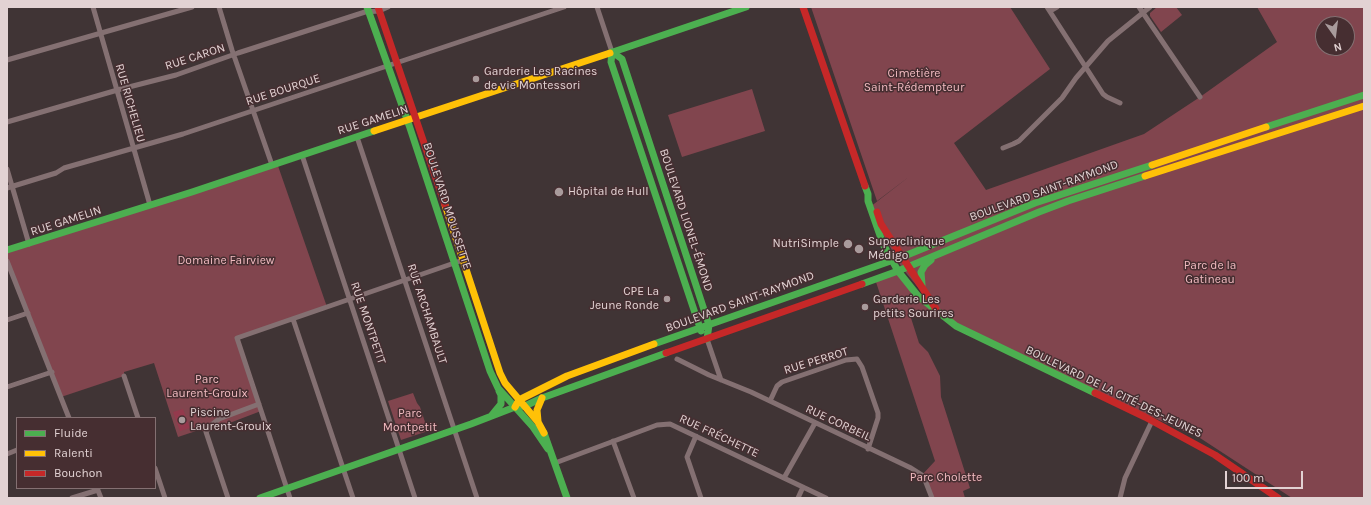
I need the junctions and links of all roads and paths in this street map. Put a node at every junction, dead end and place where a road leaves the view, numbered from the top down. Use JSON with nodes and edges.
{"nodes":[{"id":1,"x":92,"y":7,"type":"edge"},
{"id":2,"x":192,"y":7,"type":"edge"},
{"id":3,"x":219,"y":7,"type":"edge"},
{"id":4,"x":388,"y":7,"type":"edge"},
{"id":5,"x":564,"y":7,"type":"edge"},
{"id":6,"x":597,"y":7,"type":"edge"},
{"id":7,"x":746,"y":7,"type":"edge"},
{"id":8,"x":803,"y":7,"type":"edge"},
{"id":9,"x":1057,"y":7,"type":"edge"},
{"id":10,"x":1139,"y":7,"type":"edge"},
{"id":11,"x":1150,"y":7,"type":"edge"},
{"id":12,"x":368,"y":9,"type":"edge"},
{"id":13,"x":378,"y":9,"type":"edge"},
{"id":14,"x":1049,"y":9,"type":"edge"},
{"id":15,"x":1143,"y":13,"type":"junction"},
{"id":16,"x":100,"y":34,"type":"junction"},
{"id":17,"x":612,"y":52,"type":"junction"},
{"id":18,"x":234,"y":54,"type":"junction"},
{"id":19,"x":7,"y":60,"type":"edge"},
{"id":20,"x":397,"y":62,"type":"junction"},
{"id":21,"x":388,"y":65,"type":"junction"},
{"id":22,"x":1086,"y":67,"type":"junction"},
{"id":23,"x":117,"y":91,"type":"junction"},
{"id":24,"x":1364,"y":95,"type":"edge"},
{"id":25,"x":1200,"y":97,"type":"dead end"},
{"id":26,"x":1120,"y":103,"type":"dead end"},
{"id":27,"x":1364,"y":106,"type":"edge"},
{"id":28,"x":253,"y":110,"type":"junction"},
{"id":29,"x":416,"y":117,"type":"junction"},
{"id":30,"x":407,"y":120,"type":"junction"},
{"id":31,"x":7,"y":122,"type":"edge"},
{"id":32,"x":357,"y":137,"type":"junction"},
{"id":33,"x":133,"y":148,"type":"junction"},
{"id":34,"x":1003,"y":148,"type":"dead end"},
{"id":35,"x":302,"y":155,"type":"junction"},
{"id":36,"x":272,"y":165,"type":"junction"},
{"id":37,"x":7,"y":169,"type":"edge"},
{"id":38,"x":9,"y":187,"type":"edge"},
{"id":39,"x":868,"y":194,"type":"junction"},
{"id":40,"x":150,"y":205,"type":"junction"},
{"id":41,"x":29,"y":244,"type":"junction"},
{"id":42,"x":7,"y":250,"type":"edge"},
{"id":43,"x":940,"y":254,"type":"junction"},
{"id":44,"x":902,"y":257,"type":"junction"},
{"id":45,"x":463,"y":260,"type":"junction"},
{"id":46,"x":891,"y":260,"type":"junction"},
{"id":47,"x":7,"y":261,"type":"edge"},
{"id":48,"x":455,"y":263,"type":"junction"},
{"id":49,"x":908,"y":267,"type":"junction"},
{"id":50,"x":898,"y":271,"type":"junction"},
{"id":51,"x":405,"y":280,"type":"junction"},
{"id":52,"x":922,"y":287,"type":"junction"},
{"id":53,"x":349,"y":300,"type":"junction"},
{"id":54,"x":937,"y":311,"type":"junction"},
{"id":55,"x":28,"y":313,"type":"junction"},
{"id":56,"x":293,"y":319,"type":"junction"},
{"id":57,"x":7,"y":320,"type":"edge"},
{"id":58,"x":709,"y":325,"type":"junction"},
{"id":59,"x":699,"y":328,"type":"junction"},
{"id":60,"x":707,"y":339,"type":"junction"},
{"id":61,"x":677,"y":359,"type":"dead end"},
{"id":62,"x":52,"y":372,"type":"junction"},
{"id":63,"x":124,"y":376,"type":"dead end"},
{"id":64,"x":721,"y":380,"type":"junction"},
{"id":65,"x":7,"y":387,"type":"edge"},
{"id":66,"x":498,"y":388,"type":"junction"},
{"id":67,"x":542,"y":398,"type":"junction"},
{"id":68,"x":519,"y":400,"type":"junction"},
{"id":69,"x":770,"y":401,"type":"junction"},
{"id":70,"x":259,"y":404,"type":"junction"},
{"id":71,"x":515,"y":406,"type":"junction"},
{"id":72,"x":525,"y":406,"type":"junction"},
{"id":73,"x":490,"y":416,"type":"junction"},
{"id":74,"x":69,"y":417,"type":"edge"},
{"id":75,"x":138,"y":417,"type":"edge"},
{"id":76,"x":1152,"y":421,"type":"junction"},
{"id":77,"x":538,"y":422,"type":"junction"},
{"id":78,"x":815,"y":423,"type":"junction"},
{"id":79,"x":455,"y":430,"type":"junction"},
{"id":80,"x":696,"y":436,"type":"junction"},
{"id":81,"x":613,"y":441,"type":"junction"},
{"id":82,"x":868,"y":448,"type":"junction"},
{"id":83,"x":400,"y":450,"type":"junction"},
{"id":84,"x":552,"y":455,"type":"junction"},
{"id":85,"x":555,"y":463,"type":"junction"},
{"id":86,"x":343,"y":469,"type":"junction"},
{"id":87,"x":156,"y":471,"type":"edge"},
{"id":88,"x":784,"y":478,"type":"junction"},
{"id":89,"x":803,"y":487,"type":"junction"},
{"id":90,"x":287,"y":488,"type":"junction"},
{"id":91,"x":97,"y":489,"type":"edge"},
{"id":92,"x":72,"y":498,"type":"edge"},
{"id":93,"x":101,"y":498,"type":"edge"},
{"id":94,"x":165,"y":498,"type":"edge"},
{"id":95,"x":228,"y":498,"type":"edge"},
{"id":96,"x":260,"y":498,"type":"edge"},
{"id":97,"x":290,"y":498,"type":"edge"},
{"id":98,"x":353,"y":498,"type":"edge"},
{"id":99,"x":415,"y":498,"type":"edge"},
{"id":100,"x":477,"y":498,"type":"edge"},
{"id":101,"x":567,"y":498,"type":"edge"},
{"id":102,"x":634,"y":498,"type":"edge"},
{"id":103,"x":701,"y":498,"type":"edge"},
{"id":104,"x":798,"y":498,"type":"edge"},
{"id":105,"x":826,"y":498,"type":"edge"},
{"id":106,"x":932,"y":498,"type":"edge"},
{"id":107,"x":1120,"y":498,"type":"edge"},
{"id":108,"x":1278,"y":498,"type":"edge"}],
"edges":[{"from":1,"to":16,"type":"street","name":"RUE RICHELIEU"},
{"from":2,"to":16,"type":"street"},
{"from":3,"to":18,"type":"street"},
{"from":4,"to":13,"type":"street","name":"RUE CARON"},
{"from":5,"to":20,"type":"street","name":"RUE BOURQUE"},
{"from":6,"to":17,"type":"street","name":"BOULEVARD LIONEL-ÉMOND"},
{"from":7,"to":17,"type":"street","name":"RUE GAMELIN"},
{"from":8,"to":39,"type":"street","name":"BOULEVARD DE LA CITÉ-DES-JEUNES"},
{"from":9,"to":14,"type":"street"},
{"from":10,"to":15,"type":"street"},
{"from":11,"to":15,"type":"street"},
{"from":12,"to":13,"type":"street","name":"RUE CARON"},
{"from":12,"to":18,"type":"street","name":"RUE CARON"},
{"from":12,"to":21,"type":"street","name":"BOULEVARD MOUSSETTE"},
{"from":13,"to":20,"type":"street","name":"BOULEVARD MOUSSETTE"},
{"from":14,"to":22,"type":"street"},
{"from":15,"to":22,"type":"street"},
{"from":15,"to":25,"type":"street"},
{"from":16,"to":19,"type":"street"},
{"from":16,"to":23,"type":"street","name":"RUE RICHELIEU"},
{"from":17,"to":29,"type":"street","name":"RUE GAMELIN"},
{"from":17,"to":58,"type":"street","name":"BOULEVARD LIONEL-ÉMOND"},
{"from":17,"to":59,"type":"street","name":"BOULEVARD LIONEL-ÉMOND"},
{"from":18,"to":23,"type":"street","name":"RUE CARON"},
{"from":18,"to":28,"type":"street"},
{"from":20,"to":21,"type":"street","name":"RUE BOURQUE"},
{"from":20,"to":29,"type":"street","name":"BOULEVARD MOUSSETTE"},
{"from":21,"to":28,"type":"street","name":"RUE BOURQUE"},
{"from":21,"to":30,"type":"street","name":"BOULEVARD MOUSSETTE"},
{"from":22,"to":26,"type":"street"},
{"from":22,"to":34,"type":"street"},
{"from":23,"to":31,"type":"street","name":"RUE CARON"},
{"from":23,"to":33,"type":"street","name":"RUE RICHELIEU"},
{"from":24,"to":44,"type":"street","name":"BOULEVARD SAINT-RAYMOND"},
{"from":27,"to":43,"type":"street","name":"BOULEVARD SAINT-RAYMOND"},
{"from":28,"to":33,"type":"street","name":"RUE BOURQUE"},
{"from":28,"to":36,"type":"street"},
{"from":29,"to":30,"type":"street","name":"RUE GAMELIN"},
{"from":29,"to":45,"type":"street","name":"BOULEVARD MOUSSETTE"},
{"from":30,"to":32,"type":"street","name":"RUE GAMELIN"},
{"from":30,"to":48,"type":"street","name":"BOULEVARD MOUSSETTE"},
{"from":32,"to":35,"type":"street","name":"RUE GAMELIN"},
{"from":32,"to":51,"type":"street","name":"RUE ARCHAMBAULT"},
{"from":33,"to":38,"type":"street","name":"RUE BOURQUE"},
{"from":33,"to":40,"type":"street","name":"RUE RICHELIEU"},
{"from":35,"to":36,"type":"street","name":"RUE GAMELIN"},
{"from":35,"to":53,"type":"street","name":"RUE MONTPETIT"},
{"from":36,"to":40,"type":"street","name":"RUE GAMELIN"},
{"from":37,"to":38,"type":"street"},
{"from":38,"to":41,"type":"street"},
{"from":39,"to":44,"type":"street","name":"BOULEVARD DE LA CITÉ-DES-JEUNES"},
{"from":39,"to":46,"type":"street","name":"BOULEVARD DE LA CITÉ-DES-JEUNES"},
{"from":40,"to":41,"type":"street","name":"RUE GAMELIN"},
{"from":41,"to":42,"type":"street","name":"RUE GAMELIN"},
{"from":43,"to":49,"type":"street","name":"BOULEVARD SAINT-RAYMOND"},
{"from":43,"to":52,"type":"street"},
{"from":44,"to":46,"type":"street","name":"BOULEVARD SAINT-RAYMOND"},
{"from":44,"to":49,"type":"street","name":"BOULEVARD DE LA CITÉ-DES-JEUNES"},
{"from":45,"to":48,"type":"street"},
{"from":45,"to":68,"type":"street","name":"BOULEVARD MOUSSETTE"},
{"from":46,"to":50,"type":"street","name":"BOULEVARD DE LA CITÉ-DES-JEUNES"},
{"from":46,"to":58,"type":"street","name":"BOULEVARD SAINT-RAYMOND"},
{"from":47,"to":55,"type":"street"},
{"from":48,"to":51,"type":"street"},
{"from":48,"to":66,"type":"street","name":"BOULEVARD MOUSSETTE"},
{"from":49,"to":50,"type":"street","name":"BOULEVARD SAINT-RAYMOND"},
{"from":49,"to":52,"type":"street","name":"BOULEVARD DE LA CITÉ-DES-JEUNES"},
{"from":50,"to":54,"type":"street","name":"BOULEVARD DE LA CITÉ-DES-JEUNES"},
{"from":50,"to":60,"type":"street","name":"BOULEVARD SAINT-RAYMOND"},
{"from":51,"to":53,"type":"street"},
{"from":51,"to":79,"type":"street","name":"RUE ARCHAMBAULT"},
{"from":52,"to":54,"type":"street","name":"BOULEVARD DE LA CITÉ-DES-JEUNES"},
{"from":53,"to":56,"type":"street"},
{"from":53,"to":83,"type":"street","name":"RUE MONTPETIT"},
{"from":54,"to":76,"type":"street","name":"BOULEVARD DE LA CITÉ-DES-JEUNES"},
{"from":55,"to":57,"type":"street"},
{"from":55,"to":62,"type":"street"},
{"from":56,"to":70,"type":"street"},
{"from":56,"to":86,"type":"street"},
{"from":58,"to":59,"type":"street","name":"BOULEVARD SAINT-RAYMOND"},
{"from":58,"to":60,"type":"street","name":"BOULEVARD LIONEL-ÉMOND"},
{"from":59,"to":60,"type":"street","name":"BOULEVARD LIONEL-ÉMOND"},
{"from":59,"to":68,"type":"street","name":"BOULEVARD SAINT-RAYMOND"},
{"from":60,"to":64,"type":"street"},
{"from":60,"to":67,"type":"street","name":"BOULEVARD SAINT-RAYMOND"},
{"from":61,"to":64,"type":"street","name":"RUE CORBEIL"},
{"from":62,"to":65,"type":"street"},
{"from":62,"to":74,"type":"street"},
{"from":63,"to":75,"type":"street"},
{"from":64,"to":69,"type":"street","name":"RUE CORBEIL"},
{"from":66,"to":71,"type":"street","name":"BOULEVARD MOUSSETTE"},
{"from":66,"to":73,"type":"street"},
{"from":67,"to":72,"type":"street","name":"BOULEVARD SAINT-RAYMOND"},
{"from":67,"to":77,"type":"street"},
{"from":68,"to":71,"type":"street"},
{"from":68,"to":72,"type":"street","name":"BOULEVARD MOUSSETTE"},
{"from":69,"to":78,"type":"street","name":"RUE CORBEIL"},
{"from":69,"to":82,"type":"street","name":"RUE PERROT"},
{"from":70,"to":90,"type":"street"},
{"from":70,"to":95,"type":"street"},
{"from":71,"to":72,"type":"street","name":"BOULEVARD SAINT-RAYMOND"},
{"from":71,"to":73,"type":"street","name":"BOULEVARD SAINT-RAYMOND"},
{"from":71,"to":84,"type":"street","name":"BOULEVARD MOUSSETTE"},
{"from":72,"to":77,"type":"street","name":"BOULEVARD MOUSSETTE"},
{"from":73,"to":79,"type":"street","name":"BOULEVARD SAINT-RAYMOND"},
{"from":76,"to":107,"type":"street"},
{"from":76,"to":108,"type":"street","name":"BOULEVARD DE LA CITÉ-DES-JEUNES"},
{"from":77,"to":84,"type":"street","name":"BOULEVARD MOUSSETTE"},
{"from":78,"to":82,"type":"street","name":"RUE CORBEIL"},
{"from":78,"to":88,"type":"street"},
{"from":79,"to":83,"type":"street","name":"BOULEVARD SAINT-RAYMOND"},
{"from":79,"to":100,"type":"street","name":"RUE ARCHAMBAULT"},
{"from":80,"to":81,"type":"street","name":"RUE FRÉCHETTE"},
{"from":80,"to":88,"type":"street","name":"RUE FRÉCHETTE"},
{"from":80,"to":103,"type":"street"},
{"from":81,"to":85,"type":"street","name":"RUE FRÉCHETTE"},
{"from":81,"to":102,"type":"street"},
{"from":82,"to":106,"type":"street","name":"RUE CORBEIL"},
{"from":83,"to":86,"type":"street","name":"BOULEVARD SAINT-RAYMOND"},
{"from":83,"to":99,"type":"street","name":"RUE MONTPETIT"},
{"from":84,"to":85,"type":"street"},
{"from":85,"to":101,"type":"street"},
{"from":86,"to":90,"type":"street","name":"BOULEVARD SAINT-RAYMOND"},
{"from":86,"to":98,"type":"street"},
{"from":87,"to":94,"type":"street"},
{"from":88,"to":89,"type":"street","name":"RUE FRÉCHETTE"},
{"from":89,"to":104,"type":"street"},
{"from":89,"to":105,"type":"street","name":"RUE FRÉCHETTE"},
{"from":90,"to":96,"type":"street","name":"BOULEVARD SAINT-RAYMOND"},
{"from":90,"to":97,"type":"street"},
{"from":91,"to":92,"type":"street"},
{"from":91,"to":93,"type":"street"}]}
